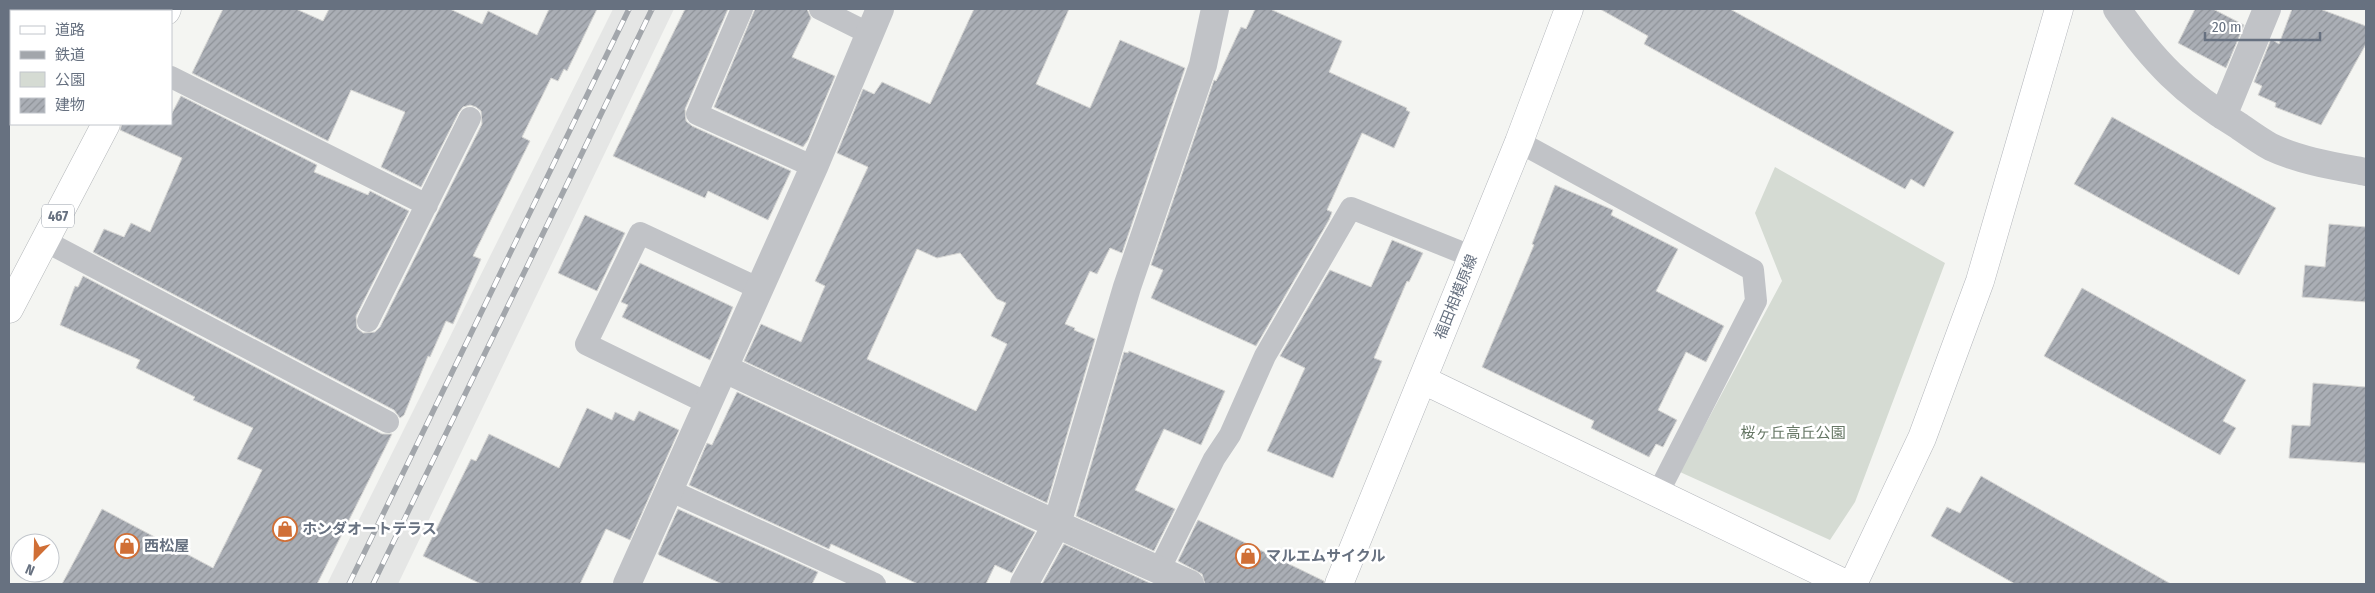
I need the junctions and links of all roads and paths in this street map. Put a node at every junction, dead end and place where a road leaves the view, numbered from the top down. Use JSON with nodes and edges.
{"nodes":[{"id":1,"x":742,"y":9,"type":"edge"},
{"id":2,"x":820,"y":9,"type":"edge"},
{"id":3,"x":880,"y":9,"type":"edge"},
{"id":4,"x":1215,"y":9,"type":"edge"},
{"id":5,"x":1569,"y":9,"type":"edge"},
{"id":6,"x":2059,"y":9,"type":"edge"},
{"id":7,"x":2116,"y":9,"type":"edge"},
{"id":8,"x":2267,"y":9,"type":"edge"},
{"id":9,"x":870,"y":34,"type":"junction"},
{"id":10,"x":172,"y":78,"type":"edge"},
{"id":11,"x":2223,"y":116,"type":"junction"},
{"id":12,"x":470,"y":118,"type":"dead end"},
{"id":13,"x":105,"y":125,"type":"edge"},
{"id":14,"x":1519,"y":142,"type":"junction"},
{"id":15,"x":814,"y":167,"type":"junction"},
{"id":16,"x":2366,"y":172,"type":"edge"},
{"id":17,"x":427,"y":205,"type":"junction"},
{"id":18,"x":44,"y":241,"type":"junction"},
{"id":19,"x":1473,"y":257,"type":"junction"},
{"id":20,"x":760,"y":289,"type":"junction"},
{"id":21,"x":9,"y":308,"type":"edge"},
{"id":22,"x":368,"y":322,"type":"dead end"},
{"id":23,"x":725,"y":369,"type":"junction"},
{"id":24,"x":1423,"y":380,"type":"junction"},
{"id":25,"x":709,"y":404,"type":"junction"},
{"id":26,"x":388,"y":422,"type":"dead end"},
{"id":27,"x":669,"y":490,"type":"junction"},
{"id":28,"x":1658,"y":493,"type":"junction"},
{"id":29,"x":1057,"y":524,"type":"junction"},
{"id":30,"x":1159,"y":570,"type":"junction"},
{"id":31,"x":627,"y":584,"type":"edge"},
{"id":32,"x":875,"y":584,"type":"edge"},
{"id":33,"x":1024,"y":584,"type":"edge"},
{"id":34,"x":1190,"y":584,"type":"edge"},
{"id":35,"x":1339,"y":584,"type":"edge"},
{"id":36,"x":1846,"y":584,"type":"edge"},
{"id":37,"x":1853,"y":584,"type":"edge"}],
"edges":[{"from":1,"to":15,"type":"lane"},
{"from":2,"to":9,"type":"lane"},
{"from":3,"to":9,"type":"street"},
{"from":4,"to":29,"type":"street"},
{"from":5,"to":14,"type":"main road","name":"福田相模原線"},
{"from":6,"to":37,"type":"main road"},
{"from":7,"to":11,"type":"street"},
{"from":8,"to":11,"type":"street"},
{"from":9,"to":15,"type":"street"},
{"from":10,"to":17,"type":"lane"},
{"from":11,"to":16,"type":"street"},
{"from":12,"to":17,"type":"lane"},
{"from":13,"to":18,"type":"main road","number":"467"},
{"from":14,"to":19,"type":"main road","name":"福田相模原線"},
{"from":14,"to":28,"type":"lane"},
{"from":15,"to":20,"type":"street"},
{"from":17,"to":22,"type":"lane"},
{"from":18,"to":21,"type":"main road","number":"467"},
{"from":18,"to":26,"type":"lane"},
{"from":19,"to":24,"type":"main road","name":"福田相模原線"},
{"from":19,"to":30,"type":"lane"},
{"from":20,"to":23,"type":"street"},
{"from":20,"to":25,"type":"lane"},
{"from":23,"to":25,"type":"street"},
{"from":23,"to":29,"type":"street"},
{"from":24,"to":28,"type":"main road"},
{"from":24,"to":35,"type":"main road","name":"福田相模原線"},
{"from":25,"to":27,"type":"street"},
{"from":27,"to":31,"type":"street"},
{"from":27,"to":32,"type":"lane"},
{"from":28,"to":36,"type":"main road"},
{"from":29,"to":30,"type":"street"},
{"from":29,"to":33,"type":"street"},
{"from":30,"to":34,"type":"street"}]}
